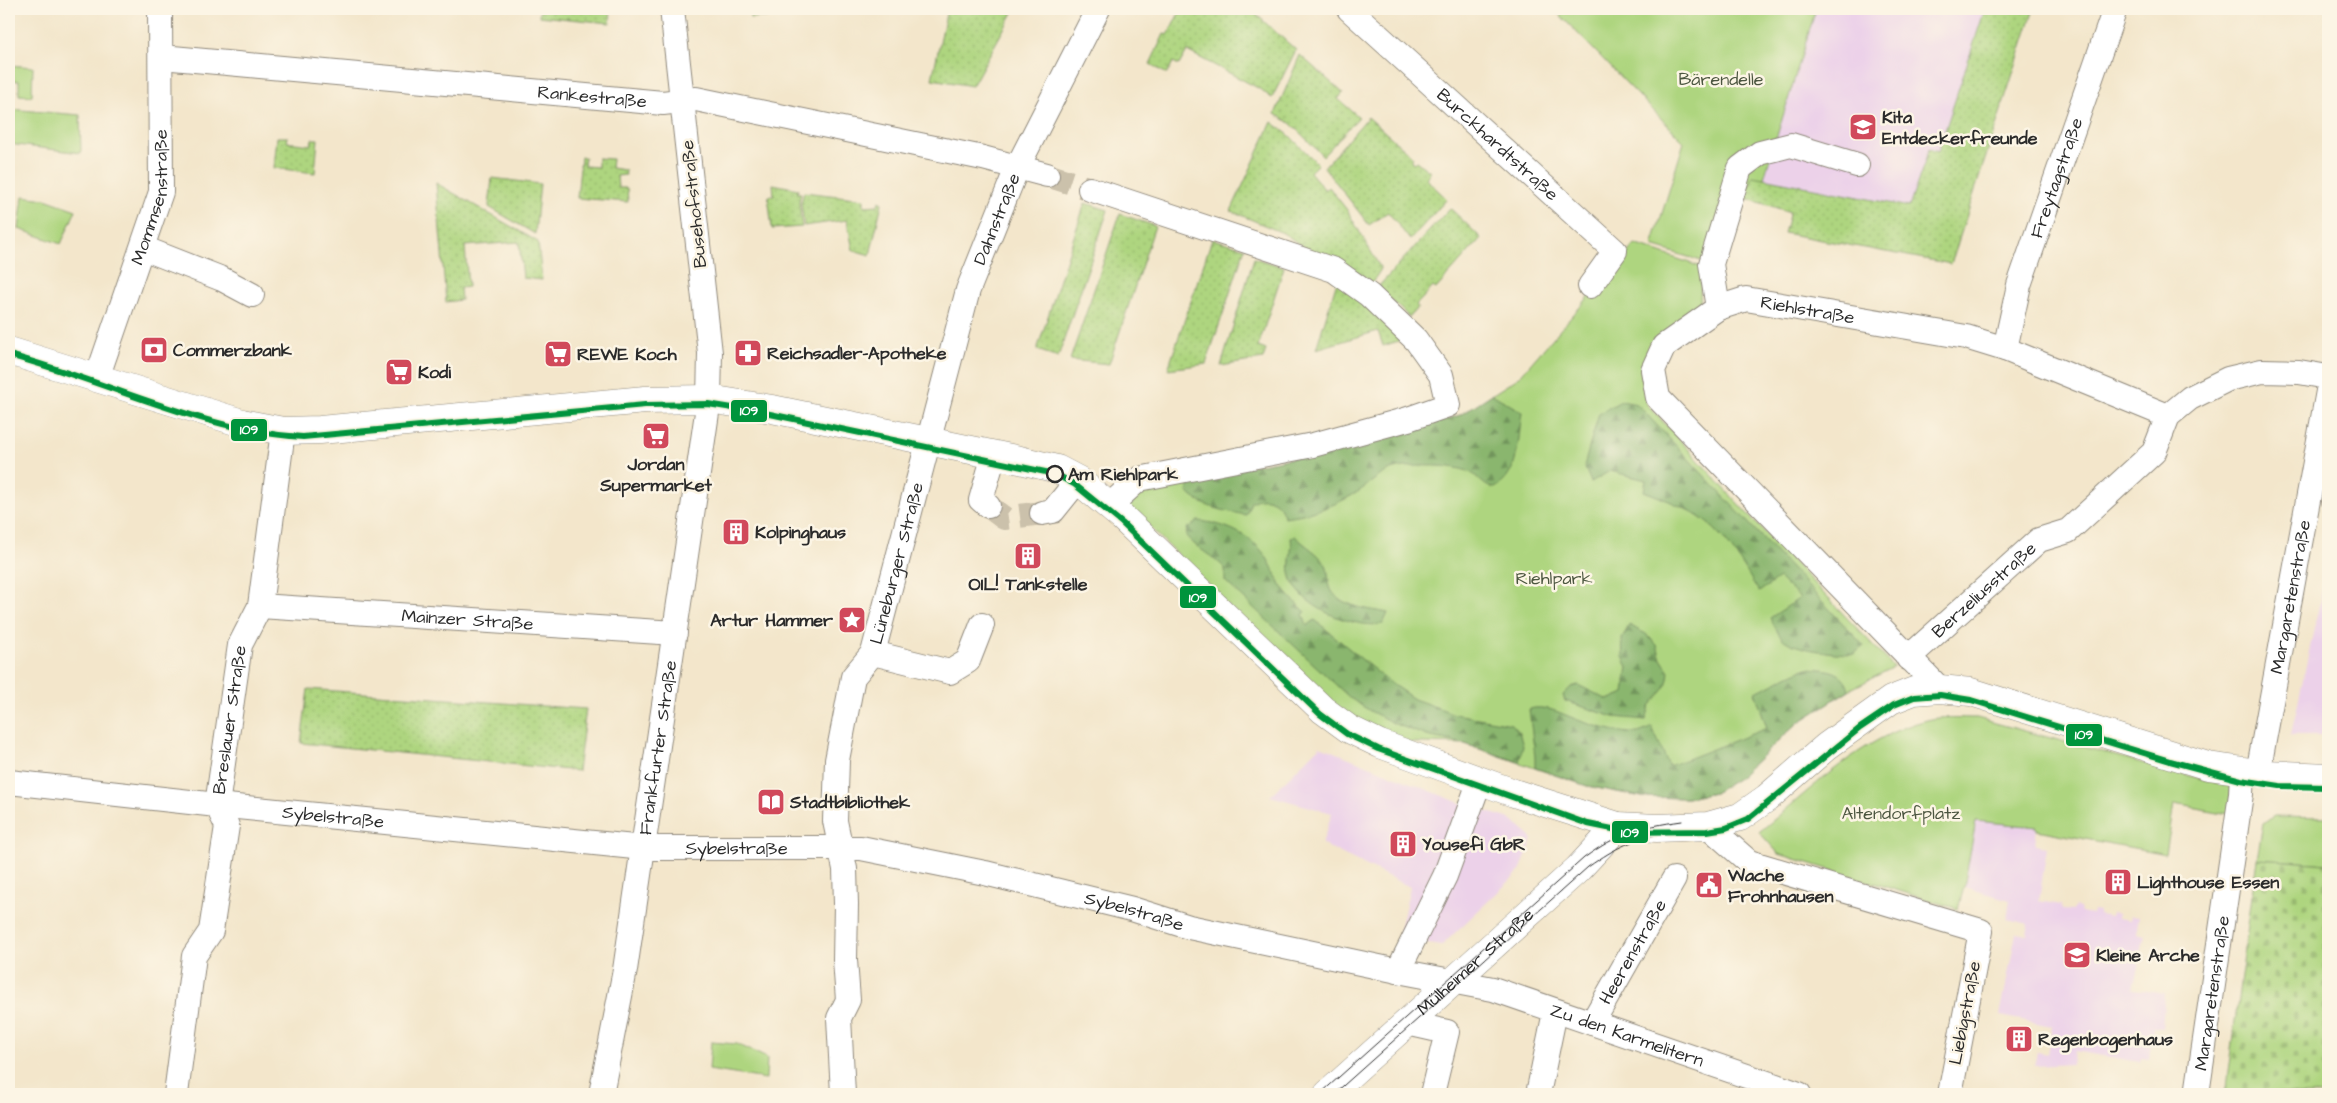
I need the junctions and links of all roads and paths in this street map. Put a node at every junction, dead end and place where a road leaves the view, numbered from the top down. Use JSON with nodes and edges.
{"nodes":[{"id":1,"x":160,"y":9,"type":"edge"},
{"id":2,"x":672,"y":9,"type":"edge"},
{"id":3,"x":1098,"y":9,"type":"edge"},
{"id":4,"x":1349,"y":9,"type":"edge"},
{"id":5,"x":2115,"y":9,"type":"edge"},
{"id":6,"x":162,"y":57,"type":"junction"},
{"id":7,"x":683,"y":101,"type":"junction"},
{"id":8,"x":1857,"y":165,"type":"dead end"},
{"id":9,"x":1017,"y":168,"type":"junction"},
{"id":10,"x":1047,"y":175,"type":"tunnel mouth"},
{"id":11,"x":1090,"y":189,"type":"tunnel mouth"},
{"id":12,"x":143,"y":248,"type":"junction"},
{"id":13,"x":1590,"y":286,"type":"dead end"},
{"id":14,"x":252,"y":295,"type":"dead end"},
{"id":15,"x":1718,"y":308,"type":"junction"},
{"id":16,"x":2005,"y":349,"type":"junction"},
{"id":17,"x":9,"y":351,"type":"edge"},
{"id":18,"x":2328,"y":377,"type":"edge"},
{"id":19,"x":97,"y":378,"type":"junction"},
{"id":20,"x":2328,"y":391,"type":"edge"},
{"id":21,"x":710,"y":399,"type":"junction"},
{"id":22,"x":2168,"y":416,"type":"junction"},
{"id":23,"x":283,"y":431,"type":"junction"},
{"id":24,"x":928,"y":442,"type":"junction"},
{"id":25,"x":994,"y":455,"type":"junction"},
{"id":26,"x":1078,"y":480,"type":"junction"},
{"id":27,"x":988,"y":506,"type":"dead end"},
{"id":28,"x":1109,"y":506,"type":"junction"},
{"id":29,"x":1042,"y":513,"type":"tunnel mouth"},
{"id":30,"x":260,"y":606,"type":"junction"},
{"id":31,"x":982,"y":625,"type":"dead end"},
{"id":32,"x":674,"y":633,"type":"junction"},
{"id":33,"x":873,"y":653,"type":"junction"},
{"id":34,"x":1908,"y":658,"type":"junction"},
{"id":35,"x":1940,"y":689,"type":"junction"},
{"id":36,"x":2250,"y":773,"type":"junction"},
{"id":37,"x":2328,"y":777,"type":"edge"},
{"id":38,"x":1480,"y":780,"type":"junction"},
{"id":39,"x":9,"y":782,"type":"edge"},
{"id":40,"x":217,"y":805,"type":"junction"},
{"id":41,"x":1618,"y":826,"type":"junction"},
{"id":42,"x":1708,"y":826,"type":"junction"},
{"id":43,"x":840,"y":847,"type":"junction"},
{"id":44,"x":644,"y":848,"type":"junction"},
{"id":45,"x":1674,"y":879,"type":"dead end"},
{"id":46,"x":1398,"y":971,"type":"junction"},
{"id":47,"x":1454,"y":982,"type":"junction"},
{"id":48,"x":1555,"y":1012,"type":"junction"},
{"id":49,"x":1408,"y":1023,"type":"junction"},
{"id":50,"x":1592,"y":1023,"type":"junction"},
{"id":51,"x":176,"y":1094,"type":"edge"},
{"id":52,"x":601,"y":1094,"type":"edge"},
{"id":53,"x":843,"y":1094,"type":"edge"},
{"id":54,"x":1328,"y":1094,"type":"edge"},
{"id":55,"x":1432,"y":1094,"type":"edge"},
{"id":56,"x":1538,"y":1094,"type":"edge"},
{"id":57,"x":1799,"y":1094,"type":"edge"},
{"id":58,"x":1950,"y":1094,"type":"edge"},
{"id":59,"x":2197,"y":1094,"type":"edge"}],
"edges":[{"from":1,"to":6,"type":"street","name":"Mommsenstraße"},
{"from":2,"to":7,"type":"street","name":"Busehofstraße"},
{"from":3,"to":9,"type":"street","name":"Dahnstraße"},
{"from":4,"to":13,"type":"street","name":"Burckhardtstraße"},
{"from":5,"to":16,"type":"street","name":"Freytagstraße"},
{"from":6,"to":7,"type":"street","name":"Rankestraße"},
{"from":6,"to":12,"type":"street","name":"Mommsenstraße"},
{"from":7,"to":9,"type":"street","name":"Rankestraße"},
{"from":7,"to":21,"type":"street","name":"Busehofstraße"},
{"from":8,"to":15,"type":"street"},
{"from":9,"to":10,"type":"street","name":"Rankestraße"},
{"from":9,"to":24,"type":"street","name":"Dahnstraße"},
{"from":11,"to":28,"type":"street"},
{"from":12,"to":14,"type":"street"},
{"from":12,"to":19,"type":"street","name":"Mommsenstraße"},
{"from":15,"to":16,"type":"street","name":"Riehlstraße"},
{"from":15,"to":34,"type":"street","name":"Riehlstraße"},
{"from":16,"to":22,"type":"street","name":"Riehlstraße"},
{"from":17,"to":19,"type":"main road"},
{"from":18,"to":22,"type":"street","name":"Berzeliusstraße"},
{"from":19,"to":23,"type":"main road"},
{"from":20,"to":36,"type":"street","name":"Margaretenstraße"},
{"from":21,"to":23,"type":"main road"},
{"from":21,"to":24,"type":"main road"},
{"from":21,"to":32,"type":"street","name":"Frankfurter Straße"},
{"from":22,"to":34,"type":"street","name":"Berzeliusstraße"},
{"from":23,"to":30,"type":"street","name":"Breslauer Straße"},
{"from":24,"to":25,"type":"main road"},
{"from":24,"to":33,"type":"street","name":"Lüneburger Straße"},
{"from":25,"to":26,"type":"main road"},
{"from":25,"to":27,"type":"street"},
{"from":26,"to":28,"type":"main road"},
{"from":26,"to":29,"type":"street"},
{"from":28,"to":38,"type":"main road"},
{"from":30,"to":32,"type":"street","name":"Mainzer Straße"},
{"from":30,"to":40,"type":"street","name":"Breslauer Straße"},
{"from":31,"to":33,"type":"street"},
{"from":32,"to":44,"type":"street","name":"Frankfurter Straße"},
{"from":33,"to":43,"type":"street","name":"Lüneburger Straße"},
{"from":34,"to":35,"type":"street","name":"Riehlstraße"},
{"from":35,"to":36,"type":"main road"},
{"from":35,"to":42,"type":"main road"},
{"from":36,"to":37,"type":"main road"},
{"from":36,"to":59,"type":"street","name":"Margaretenstraße"},
{"from":38,"to":41,"type":"main road"},
{"from":38,"to":46,"type":"street"},
{"from":39,"to":40,"type":"street","name":"Sybelstraße"},
{"from":40,"to":44,"type":"street","name":"Sybelstraße"},
{"from":40,"to":51,"type":"street","name":"Breslauer Straße"},
{"from":41,"to":42,"type":"main road"},
{"from":41,"to":47,"type":"main road","name":"Mülheimer Straße"},
{"from":42,"to":58,"type":"street","name":"Liebigstraße"},
{"from":43,"to":44,"type":"street","name":"Sybelstraße"},
{"from":43,"to":46,"type":"street","name":"Sybelstraße"},
{"from":43,"to":53,"type":"street","name":"Lüneburger Straße"},
{"from":44,"to":52,"type":"street","name":"Frankfurter Straße"},
{"from":45,"to":50,"type":"street","name":"Heerenstraße"},
{"from":46,"to":47,"type":"street","name":"Sybelstraße"},
{"from":47,"to":48,"type":"street","name":"Zu den Karmelitern"},
{"from":47,"to":49,"type":"main road","name":"Mülheimer Straße"},
{"from":48,"to":50,"type":"street","name":"Zu den Karmelitern"},
{"from":48,"to":56,"type":"street"},
{"from":49,"to":54,"type":"main road","name":"Mülheimer Straße"},
{"from":49,"to":55,"type":"street"},
{"from":50,"to":57,"type":"street","name":"Zu den Karmelitern"}]}
